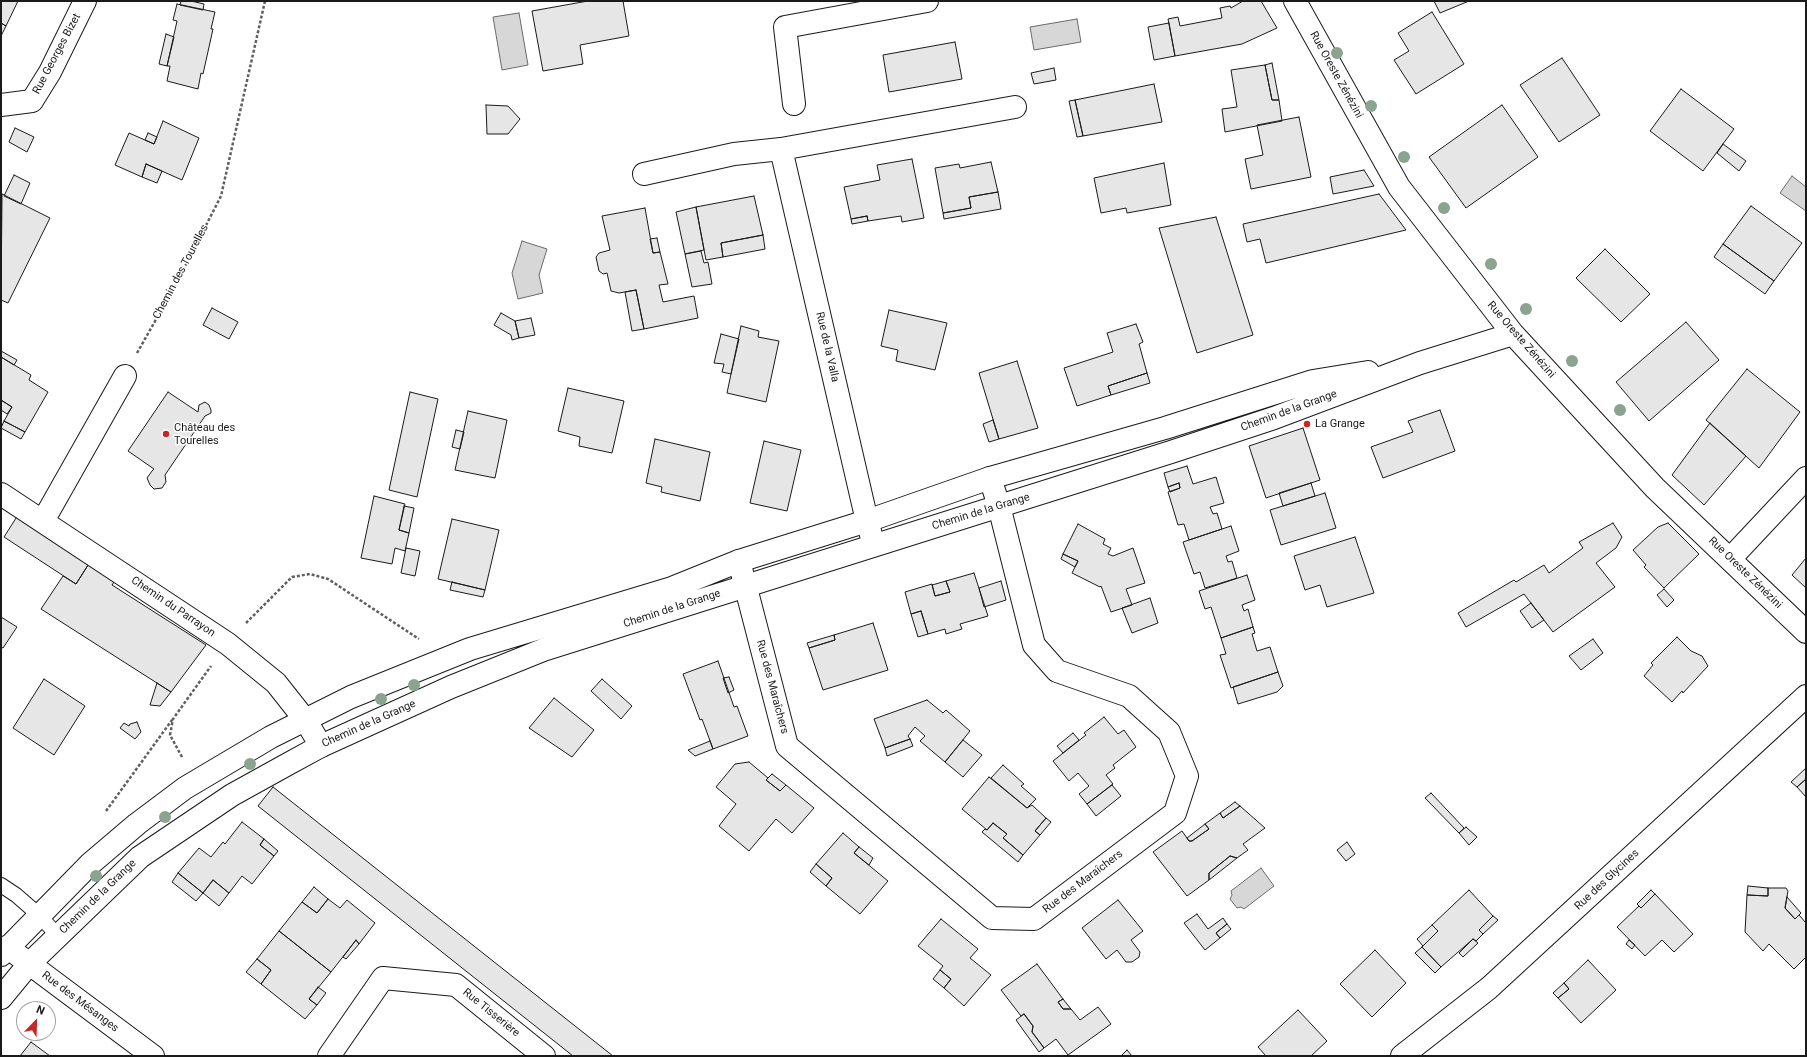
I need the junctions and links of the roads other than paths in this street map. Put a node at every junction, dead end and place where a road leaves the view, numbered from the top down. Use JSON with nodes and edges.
{"nodes":[{"id":1,"x":85,"y":1,"type":"edge"},
{"id":2,"x":927,"y":1,"type":"edge"},
{"id":3,"x":1295,"y":1,"type":"edge"},
{"id":4,"x":794,"y":104,"type":"dead end"},
{"id":5,"x":1,"y":105,"type":"edge"},
{"id":6,"x":1015,"y":107,"type":"dead end"},
{"id":7,"x":781,"y":149,"type":"junction"},
{"id":8,"x":644,"y":174,"type":"dead end"},
{"id":9,"x":1513,"y":334,"type":"junction"},
{"id":10,"x":1420,"y":363,"type":"junction"},
{"id":11,"x":124,"y":376,"type":"road end"},
{"id":12,"x":990,"y":478,"type":"junction"},
{"id":13,"x":1806,"y":478,"type":"edge"},
{"id":14,"x":1,"y":494,"type":"edge"},
{"id":15,"x":999,"y":506,"type":"junction"},
{"id":16,"x":43,"y":521,"type":"junction"},
{"id":17,"x":867,"y":521,"type":"junction"},
{"id":18,"x":874,"y":545,"type":"junction"},
{"id":19,"x":1730,"y":559,"type":"junction"},
{"id":20,"x":739,"y":561,"type":"junction"},
{"id":21,"x":745,"y":586,"type":"junction"},
{"id":22,"x":1806,"y":632,"type":"edge"},
{"id":23,"x":1806,"y":696,"type":"edge"},
{"id":24,"x":306,"y":720,"type":"junction"},
{"id":25,"x":321,"y":746,"type":"junction"},
{"id":26,"x":1,"y":885,"type":"edge"},
{"id":27,"x":39,"y":915,"type":"junction"},
{"id":28,"x":58,"y":936,"type":"junction"},
{"id":29,"x":4,"y":951,"type":"edge"},
{"id":30,"x":29,"y":964,"type":"junction"},
{"id":31,"x":1,"y":998,"type":"edge"},
{"id":32,"x":153,"y":1056,"type":"edge"},
{"id":33,"x":329,"y":1056,"type":"edge"},
{"id":34,"x":544,"y":1056,"type":"edge"},
{"id":35,"x":1402,"y":1056,"type":"edge"}],
"edges":[{"from":1,"to":5,"type":"street","name":"Rue Georges Bizet"},
{"from":2,"to":4,"type":"street"},
{"from":3,"to":9,"type":"street","name":"Rue Oreste Zénézini"},
{"from":6,"to":7,"type":"street"},
{"from":7,"to":8,"type":"street"},
{"from":7,"to":17,"type":"street","name":"Rue de la Valla"},
{"from":9,"to":10,"type":"street","name":"Chemin de la Grange"},
{"from":9,"to":19,"type":"street","name":"Rue Oreste Zénézini"},
{"from":10,"to":12,"type":"street","name":"Chemin de la Grange"},
{"from":10,"to":15,"type":"street","name":"Chemin de la Grange"},
{"from":11,"to":16,"type":"street"},
{"from":12,"to":15,"type":"street","name":"Rue des Maraîchers"},
{"from":12,"to":17,"type":"street","name":"Chemin de la Grange"},
{"from":13,"to":19,"type":"street"},
{"from":14,"to":16,"type":"street","name":"Chemin du Parrayon"},
{"from":15,"to":18,"type":"street","name":"Chemin de la Grange"},
{"from":15,"to":21,"type":"street","name":"Rue des Maraîchers"},
{"from":16,"to":24,"type":"street","name":"Chemin du Parrayon"},
{"from":17,"to":18,"type":"street","name":"Rue de la Valla"},
{"from":17,"to":20,"type":"street","name":"Chemin de la Grange"},
{"from":18,"to":21,"type":"street","name":"Chemin de la Grange"},
{"from":19,"to":22,"type":"street","name":"Rue Oreste Zénézini"},
{"from":20,"to":21,"type":"street","name":"Rue des Maraîchers"},
{"from":20,"to":24,"type":"street","name":"Chemin de la Grange"},
{"from":21,"to":25,"type":"street","name":"Chemin de la Grange"},
{"from":23,"to":35,"type":"street","name":"Rue des Glycines"},
{"from":24,"to":25,"type":"street","name":"Chemin du Parrayon"},
{"from":24,"to":27,"type":"street","name":"Chemin de la Grange"},
{"from":25,"to":28,"type":"street","name":"Chemin de la Grange"},
{"from":26,"to":27,"type":"lane"},
{"from":27,"to":28,"type":"lane"},
{"from":27,"to":29,"type":"street","name":"Chemin de la Grange"},
{"from":28,"to":30,"type":"street","name":"Chemin de la Grange"},
{"from":29,"to":30,"type":"street","name":"Rue des Mésanges"},
{"from":30,"to":31,"type":"street","name":"Chemin de la Grange"},
{"from":30,"to":32,"type":"street","name":"Rue des Mésanges"},
{"from":33,"to":34,"type":"street","name":"Rue Tisserière"}]}
